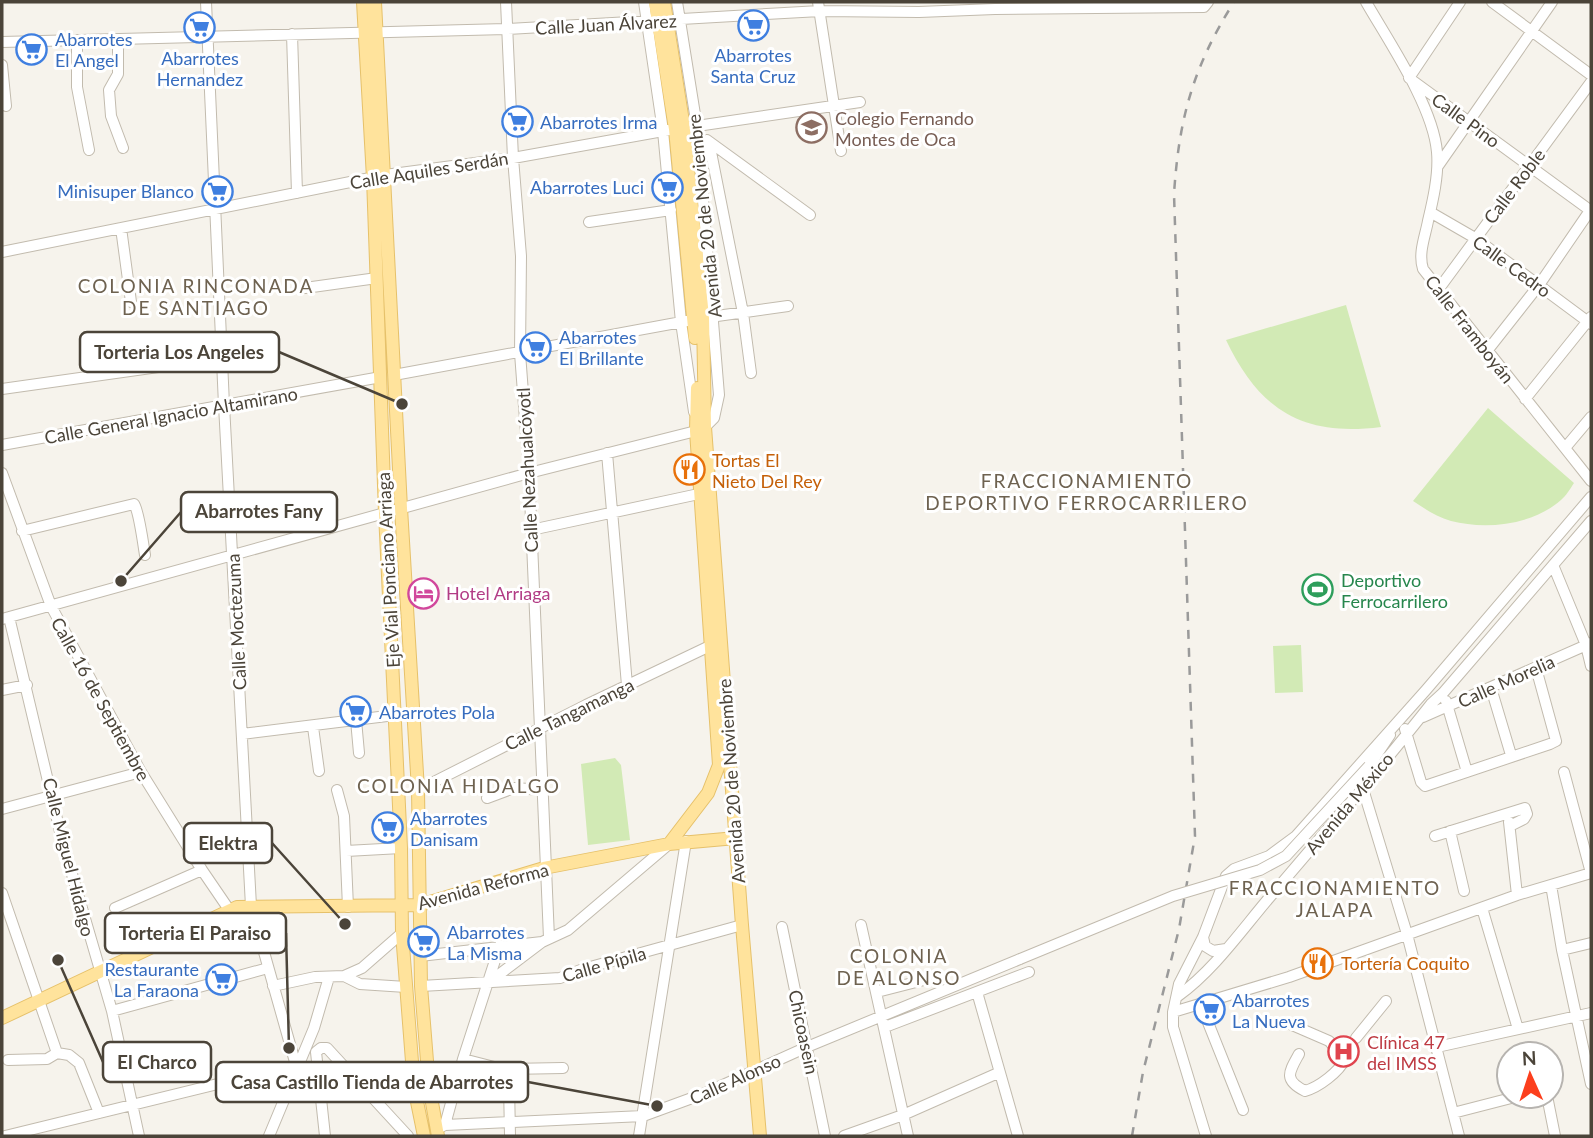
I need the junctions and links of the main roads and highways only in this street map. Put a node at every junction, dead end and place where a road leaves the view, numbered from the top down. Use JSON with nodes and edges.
{"nodes":[{"id":1,"x":363,"y":2,"type":"edge"},
{"id":2,"x":376,"y":2,"type":"edge"},
{"id":3,"x":655,"y":2,"type":"edge"},
{"id":4,"x":664,"y":2,"type":"edge"},
{"id":5,"x":663,"y":20,"type":"junction"},
{"id":6,"x":371,"y":33,"type":"junction"},
{"id":7,"x":379,"y":177,"type":"junction"},
{"id":8,"x":388,"y":376,"type":"junction"},
{"id":9,"x":716,"y":643,"type":"junction"},
{"id":10,"x":736,"y":838,"type":"junction"},
{"id":11,"x":669,"y":844,"type":"junction"},
{"id":12,"x":402,"y":905,"type":"junction"},
{"id":13,"x":420,"y":905,"type":"junction"},
{"id":14,"x":2,"y":1018,"type":"edge"},
{"id":15,"x":440,"y":1130,"type":"edge"},
{"id":16,"x":424,"y":1136,"type":"edge"},
{"id":17,"x":760,"y":1136,"type":"edge"}],
"edges":[{"from":1,"to":6,"type":"main road","name":"Eje Vial Ponciano Arriaga"},
{"from":2,"to":6,"type":"main road","name":"Eje Vial Ponciano Arriaga"},
{"from":3,"to":5,"type":"main road","name":"Avenida 20 de Noviembre"},
{"from":4,"to":5,"type":"main road","name":"Avenida 20 de Noviembre"},
{"from":5,"to":9,"type":"main road","name":"Avenida 20 de Noviembre"},
{"from":6,"to":7,"type":"main road","name":"Eje Vial Ponciano Arriaga"},
{"from":7,"to":8,"type":"main road","name":"Eje Vial Ponciano Arriaga"},
{"from":7,"to":8,"type":"main road","name":"Eje Vial Ponciano Arriaga"},
{"from":8,"to":12,"type":"main road","name":"Eje Vial Ponciano Arriaga"},
{"from":8,"to":13,"type":"main road","name":"Eje Vial Ponciano Arriaga"},
{"from":9,"to":10,"type":"main road","name":"Avenida 20 de Noviembre"},
{"from":9,"to":11,"type":"main road","name":"Avenida 20 de Noviembre"},
{"from":10,"to":11,"type":"main road","name":"Avenida Reforma"},
{"from":10,"to":17,"type":"main road","name":"Avenida 20 de Noviembre"},
{"from":11,"to":13,"type":"main road","name":"Avenida Reforma"},
{"from":12,"to":13,"type":"main road","name":"Avenida Reforma"},
{"from":12,"to":14,"type":"main road","name":"Avenida Reforma"},
{"from":12,"to":16,"type":"main road","name":"Eje Vial Ponciano Arriaga"},
{"from":13,"to":15,"type":"main road","name":"Eje Vial Ponciano Arriaga"}]}
